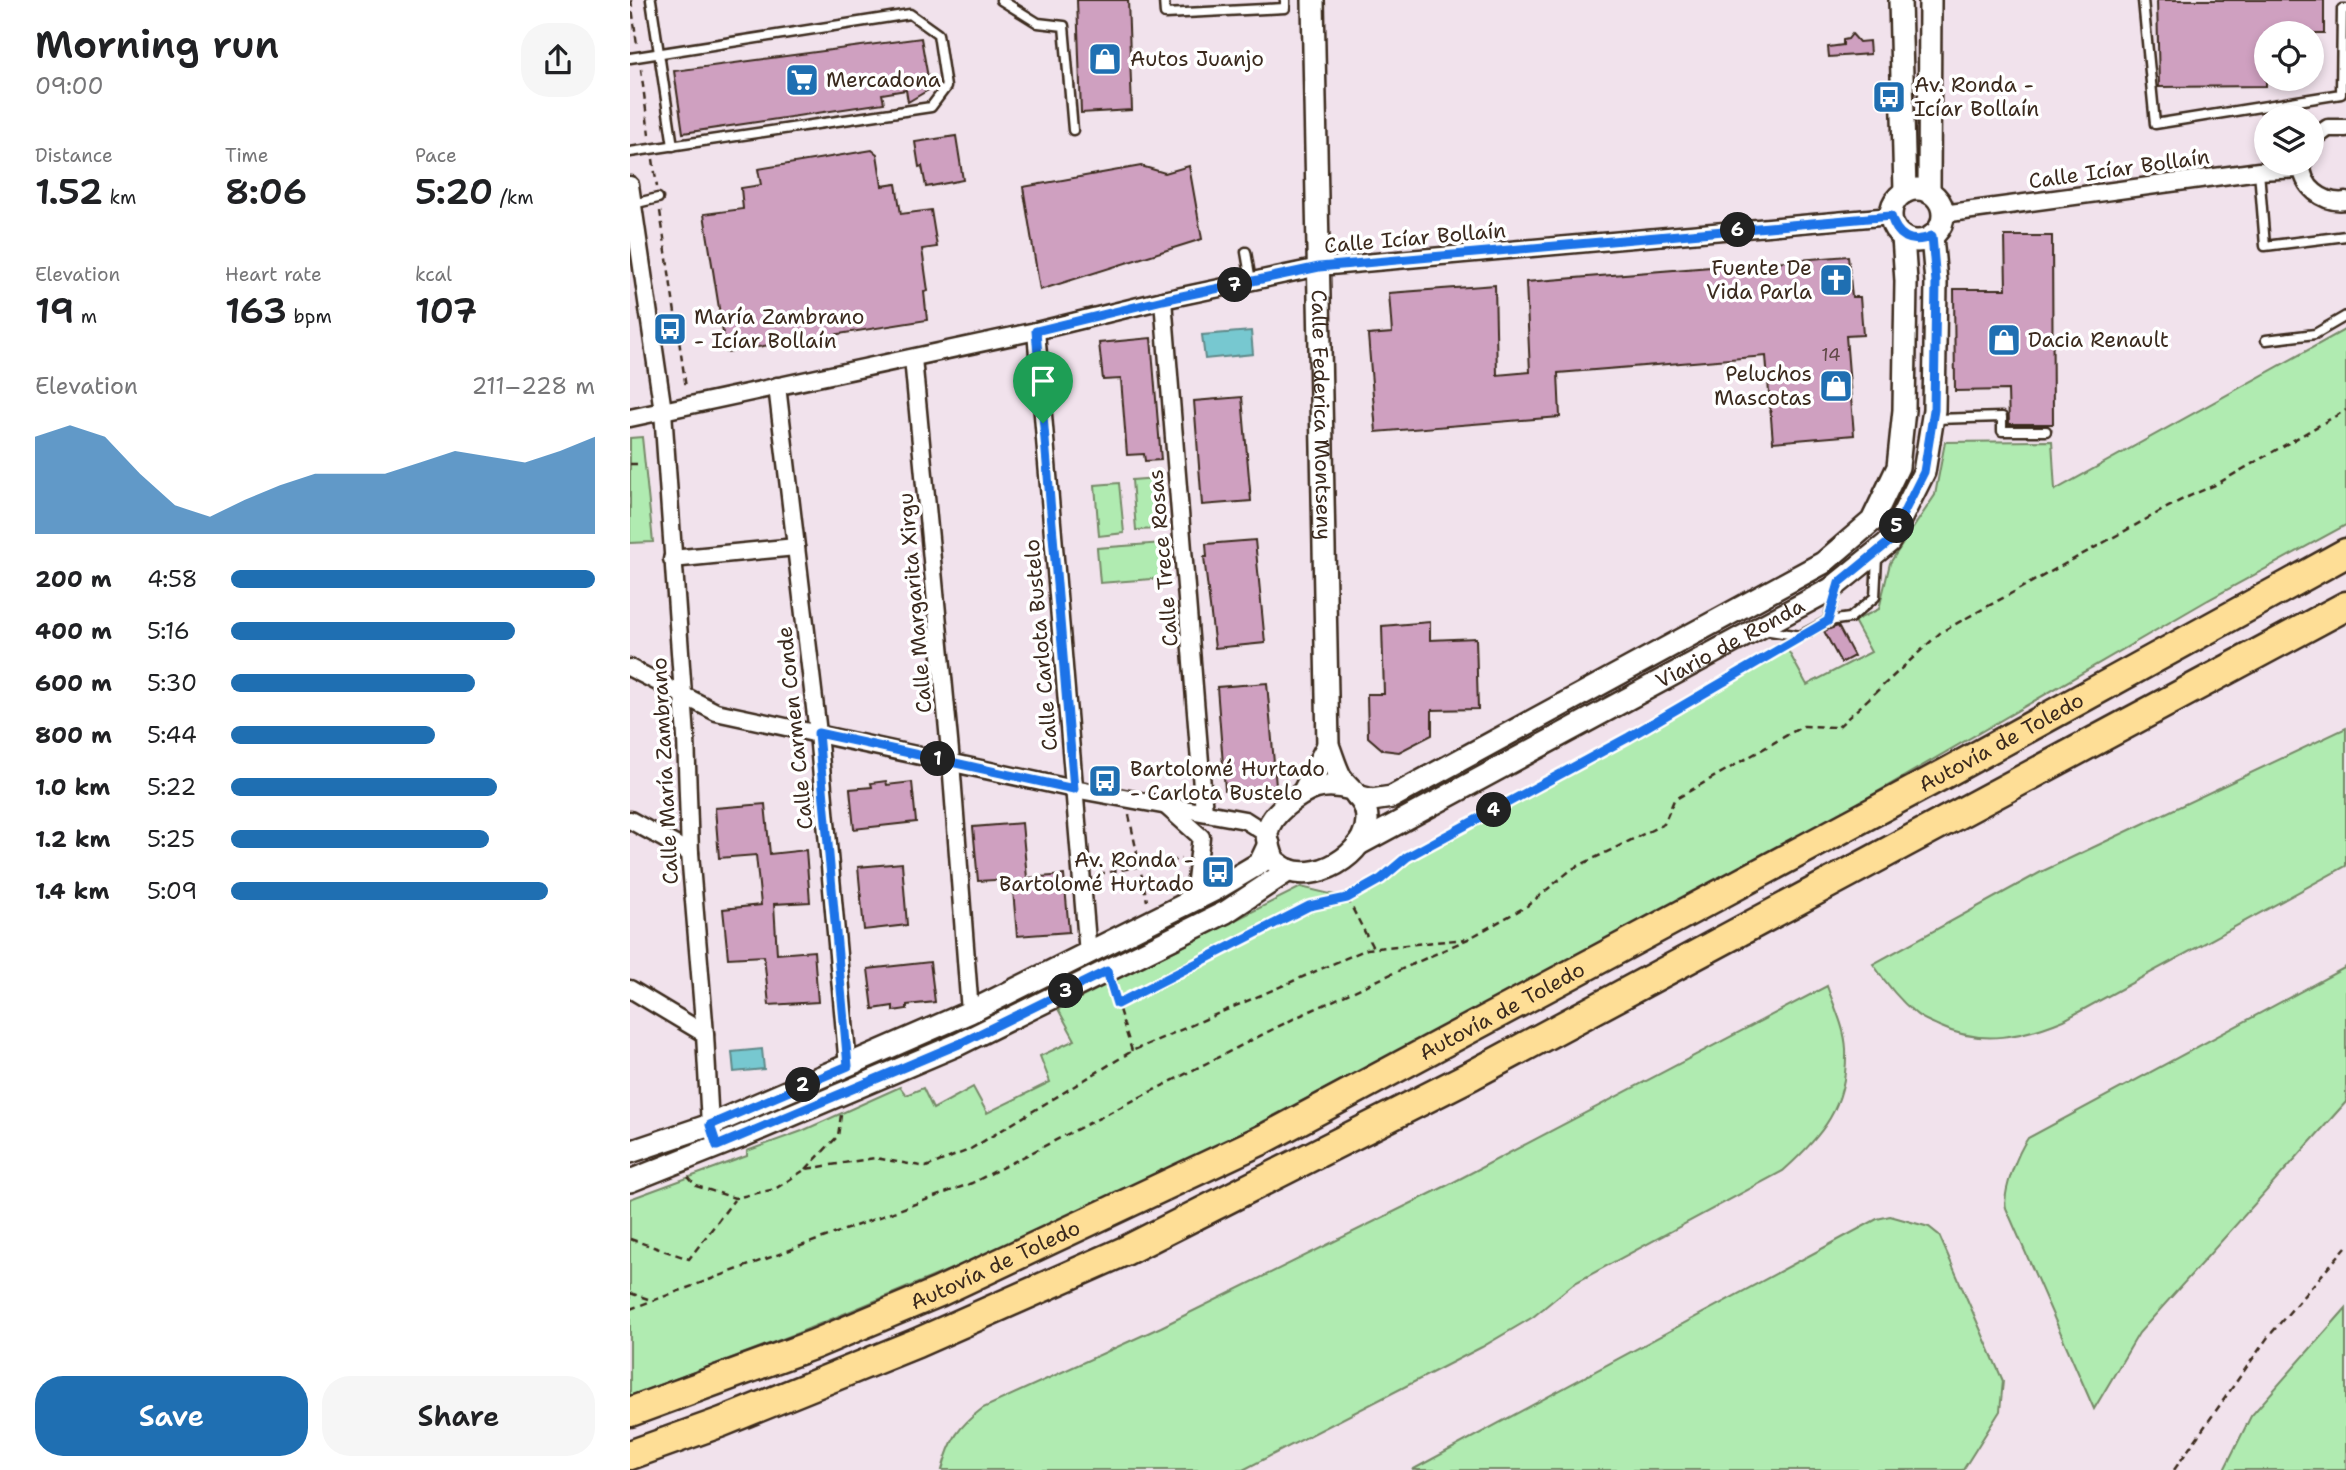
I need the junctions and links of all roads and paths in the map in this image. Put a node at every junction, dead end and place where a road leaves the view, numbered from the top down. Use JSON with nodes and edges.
{"nodes":[{"id":1,"x":651,"y":0,"type":"edge"},
{"id":2,"x":1001,"y":0,"type":"edge"},
{"id":3,"x":1164,"y":0,"type":"edge"},
{"id":4,"x":1284,"y":0,"type":"edge"},
{"id":5,"x":1313,"y":0,"type":"edge"},
{"id":6,"x":1900,"y":0,"type":"edge"},
{"id":7,"x":1930,"y":0,"type":"edge"},
{"id":8,"x":2143,"y":0,"type":"edge"},
{"id":9,"x":2346,"y":9,"type":"edge"},
{"id":10,"x":658,"y":54,"type":"junction"},
{"id":11,"x":630,"y":58,"type":"edge"},
{"id":12,"x":2346,"y":128,"type":"edge"},
{"id":13,"x":1073,"y":130,"type":"dead end"},
{"id":14,"x":2324,"y":131,"type":"edge"},
{"id":15,"x":673,"y":146,"type":"junction"},
{"id":16,"x":630,"y":152,"type":"edge"},
{"id":17,"x":2254,"y":172,"type":"edge"},
{"id":18,"x":2259,"y":175,"type":"edge"},
{"id":19,"x":2304,"y":175,"type":"edge"},
{"id":20,"x":631,"y":192,"type":"edge"},
{"id":21,"x":1905,"y":192,"type":"junction"},
{"id":22,"x":1929,"y":192,"type":"junction"},
{"id":23,"x":658,"y":198,"type":"dead end"},
{"id":24,"x":2346,"y":201,"type":"edge"},
{"id":25,"x":1943,"y":214,"type":"junction"},
{"id":26,"x":1891,"y":216,"type":"junction"},
{"id":27,"x":1932,"y":236,"type":"junction"},
{"id":28,"x":2346,"y":236,"type":"edge"},
{"id":29,"x":1903,"y":237,"type":"junction"},
{"id":30,"x":1246,"y":252,"type":"dead end"},
{"id":31,"x":1319,"y":267,"type":"junction"},
{"id":32,"x":1251,"y":281,"type":"junction"},
{"id":33,"x":638,"y":291,"type":"edge"},
{"id":34,"x":1163,"y":300,"type":"junction"},
{"id":35,"x":2346,"y":316,"type":"edge"},
{"id":36,"x":1036,"y":331,"type":"junction"},
{"id":37,"x":2266,"y":340,"type":"dead end"},
{"id":38,"x":913,"y":358,"type":"junction"},
{"id":39,"x":777,"y":386,"type":"junction"},
{"id":40,"x":663,"y":411,"type":"junction"},
{"id":41,"x":2346,"y":411,"type":"edge"},
{"id":42,"x":630,"y":418,"type":"edge"},
{"id":43,"x":1932,"y":419,"type":"junction"},
{"id":44,"x":2046,"y":431,"type":"dead end"},
{"id":45,"x":630,"y":464,"type":"edge"},
{"id":46,"x":639,"y":464,"type":"dead end"},
{"id":47,"x":796,"y":547,"type":"junction"},
{"id":48,"x":1877,"y":551,"type":"junction"},
{"id":49,"x":2346,"y":553,"type":"edge"},
{"id":50,"x":673,"y":559,"type":"junction"},
{"id":51,"x":1839,"y":583,"type":"junction"},
{"id":52,"x":2346,"y":606,"type":"edge"},
{"id":53,"x":1828,"y":621,"type":"junction"},
{"id":54,"x":1758,"y":629,"type":"junction"},
{"id":55,"x":1800,"y":636,"type":"junction"},
{"id":56,"x":630,"y":668,"type":"edge"},
{"id":57,"x":683,"y":694,"type":"junction"},
{"id":58,"x":818,"y":733,"type":"junction"},
{"id":59,"x":1328,"y":745,"type":"junction"},
{"id":60,"x":951,"y":762,"type":"junction"},
{"id":61,"x":1074,"y":789,"type":"junction"},
{"id":62,"x":1304,"y":791,"type":"junction"},
{"id":63,"x":1354,"y":792,"type":"junction"},
{"id":64,"x":1126,"y":798,"type":"junction"},
{"id":65,"x":1165,"y":805,"type":"junction"},
{"id":66,"x":1281,"y":810,"type":"junction"},
{"id":67,"x":1204,"y":812,"type":"junction"},
{"id":68,"x":630,"y":820,"type":"edge"},
{"id":69,"x":1245,"y":820,"type":"junction"},
{"id":70,"x":1268,"y":839,"type":"junction"},
{"id":71,"x":1359,"y":844,"type":"junction"},
{"id":72,"x":690,"y":853,"type":"junction"},
{"id":73,"x":1199,"y":855,"type":"junction"},
{"id":74,"x":1140,"y":866,"type":"junction"},
{"id":75,"x":1289,"y":870,"type":"junction"},
{"id":76,"x":1081,"y":877,"type":"junction"},
{"id":77,"x":1347,"y":898,"type":"junction"},
{"id":78,"x":1183,"y":905,"type":"junction"},
{"id":79,"x":1151,"y":921,"type":"junction"},
{"id":80,"x":1468,"y":939,"type":"junction"},
{"id":81,"x":1373,"y":949,"type":"junction"},
{"id":82,"x":1088,"y":954,"type":"junction"},
{"id":83,"x":1107,"y":971,"type":"junction"},
{"id":84,"x":630,"y":989,"type":"edge"},
{"id":85,"x":1117,"y":1004,"type":"junction"},
{"id":86,"x":970,"y":1012,"type":"junction"},
{"id":87,"x":705,"y":1034,"type":"junction"},
{"id":88,"x":1132,"y":1051,"type":"junction"},
{"id":89,"x":848,"y":1066,"type":"junction"},
{"id":90,"x":844,"y":1094,"type":"junction"},
{"id":91,"x":710,"y":1125,"type":"junction"},
{"id":92,"x":717,"y":1146,"type":"junction"},
{"id":93,"x":630,"y":1152,"type":"edge"},
{"id":94,"x":684,"y":1160,"type":"junction"},
{"id":95,"x":806,"y":1169,"type":"junction"},
{"id":96,"x":630,"y":1181,"type":"edge"},
{"id":97,"x":735,"y":1198,"type":"junction"},
{"id":98,"x":630,"y":1239,"type":"edge"},
{"id":99,"x":2346,"y":1247,"type":"edge"},
{"id":100,"x":630,"y":1293,"type":"edge"},
{"id":101,"x":654,"y":1301,"type":"junction"},
{"id":102,"x":630,"y":1309,"type":"edge"},
{"id":103,"x":630,"y":1412,"type":"edge"},
{"id":104,"x":630,"y":1455,"type":"edge"},
{"id":105,"x":2174,"y":1470,"type":"edge"}],
"edges":[{"from":1,"to":10,"type":"lane"},
{"from":2,"to":13,"type":"lane"},
{"from":3,"to":4,"type":"lane"},
{"from":5,"to":31,"type":"main road","name":"Calle Federica Montseny"},
{"from":6,"to":21,"type":"main road"},
{"from":7,"to":22,"type":"main road"},
{"from":8,"to":9,"type":"lane"},
{"from":10,"to":11,"type":"lane"},
{"from":10,"to":15,"type":"lane"},
{"from":10,"to":15,"type":"lane"},
{"from":12,"to":14,"type":"street"},
{"from":15,"to":16,"type":"lane"},
{"from":17,"to":25,"type":"street","name":"Calle Icíar Bollaín"},
{"from":18,"to":28,"type":"lane"},
{"from":19,"to":24,"type":"street"},
{"from":20,"to":23,"type":"lane"},
{"from":20,"to":33,"type":"street","name":"Calle María Zambrano"},
{"from":21,"to":22,"type":"main road"},
{"from":21,"to":26,"type":"main road"},
{"from":22,"to":25,"type":"main road"},
{"from":25,"to":27,"type":"main road"},
{"from":26,"to":29,"type":"main road"},
{"from":26,"to":31,"type":"street","name":"Calle Icíar Bollaín"},
{"from":27,"to":29,"type":"main road"},
{"from":27,"to":43,"type":"main road","name":"Viario de Ronda"},
{"from":29,"to":63,"type":"main road","name":"Viario de Ronda"},
{"from":30,"to":32,"type":"lane"},
{"from":31,"to":32,"type":"street","name":"Calle Icíar Bollaín"},
{"from":31,"to":59,"type":"main road","name":"Calle Federica Montseny"},
{"from":32,"to":34,"type":"street","name":"Calle Icíar Bollaín"},
{"from":33,"to":40,"type":"street","name":"Calle María Zambrano"},
{"from":34,"to":36,"type":"street","name":"Calle Icíar Bollaín"},
{"from":34,"to":67,"type":"street","name":"Calle Trece Rosas"},
{"from":35,"to":37,"type":"lane"},
{"from":36,"to":38,"type":"street","name":"Calle Icíar Bollaín"},
{"from":36,"to":61,"type":"street","name":"Calle Carlota Bustelo"},
{"from":38,"to":39,"type":"street","name":"Calle Icíar Bollaín"},
{"from":38,"to":60,"type":"street","name":"Calle Margarita Xirgu"},
{"from":39,"to":40,"type":"street","name":"Calle Icíar Bollaín"},
{"from":39,"to":47,"type":"street","name":"Calle Carmen Conde"},
{"from":40,"to":42,"type":"street","name":"Calle Icíar Bollaín"},
{"from":40,"to":50,"type":"street","name":"Calle María Zambrano"},
{"from":41,"to":80,"type":"path"},
{"from":43,"to":44,"type":"lane"},
{"from":43,"to":48,"type":"main road","name":"Viario de Ronda"},
{"from":45,"to":46,"type":"path"},
{"from":47,"to":50,"type":"street"},
{"from":47,"to":58,"type":"street","name":"Calle Carmen Conde"},
{"from":48,"to":51,"type":"main road","name":"Viario de Ronda"},
{"from":48,"to":53,"type":"lane"},
{"from":49,"to":103,"type":"highway","name":"Autovía de Toledo"},
{"from":50,"to":57,"type":"street","name":"Calle María Zambrano"},
{"from":51,"to":53,"type":"lane"},
{"from":51,"to":54,"type":"main road","name":"Viario de Ronda"},
{"from":52,"to":104,"type":"highway","name":"Autovía de Toledo"},
{"from":53,"to":55,"type":"lane"},
{"from":54,"to":55,"type":"lane"},
{"from":54,"to":71,"type":"main road","name":"Viario de Ronda"},
{"from":55,"to":77,"type":"path"},
{"from":56,"to":57,"type":"street"},
{"from":57,"to":58,"type":"street"},
{"from":57,"to":72,"type":"street","name":"Calle María Zambrano"},
{"from":58,"to":60,"type":"street"},
{"from":58,"to":89,"type":"street","name":"Calle Carmen Conde"},
{"from":59,"to":62,"type":"main road","name":"Calle Federica Montseny"},
{"from":59,"to":63,"type":"main road","name":"Calle Federica Montseny"},
{"from":60,"to":61,"type":"street"},
{"from":60,"to":86,"type":"street","name":"Calle Margarita Xirgu"},
{"from":61,"to":64,"type":"street"},
{"from":61,"to":76,"type":"street","name":"Calle Carlota Bustelo"},
{"from":62,"to":63,"type":"main road"},
{"from":62,"to":66,"type":"main road"},
{"from":63,"to":71,"type":"main road"},
{"from":64,"to":65,"type":"street"},
{"from":64,"to":74,"type":"path"},
{"from":65,"to":67,"type":"street"},
{"from":65,"to":73,"type":"street"},
{"from":66,"to":69,"type":"street"},
{"from":66,"to":70,"type":"main road"},
{"from":67,"to":69,"type":"street"},
{"from":68,"to":72,"type":"street"},
{"from":69,"to":70,"type":"street"},
{"from":70,"to":75,"type":"main road"},
{"from":70,"to":78,"type":"main road"},
{"from":71,"to":75,"type":"main road"},
{"from":72,"to":87,"type":"street","name":"Calle María Zambrano"},
{"from":73,"to":74,"type":"path"},
{"from":73,"to":78,"type":"street"},
{"from":74,"to":76,"type":"path"},
{"from":74,"to":79,"type":"path"},
{"from":75,"to":83,"type":"main road"},
{"from":76,"to":82,"type":"street","name":"Calle Carlota Bustelo"},
{"from":77,"to":81,"type":"path"},
{"from":77,"to":85,"type":"path"},
{"from":78,"to":79,"type":"main road"},
{"from":79,"to":82,"type":"main road"},
{"from":80,"to":81,"type":"path"},
{"from":80,"to":101,"type":"path"},
{"from":81,"to":88,"type":"path"},
{"from":82,"to":86,"type":"main road"},
{"from":83,"to":85,"type":"path"},
{"from":83,"to":90,"type":"main road"},
{"from":84,"to":87,"type":"street"},
{"from":85,"to":88,"type":"path"},
{"from":86,"to":89,"type":"main road"},
{"from":87,"to":91,"type":"street","name":"Calle María Zambrano"},
{"from":88,"to":95,"type":"path"},
{"from":89,"to":91,"type":"main road"},
{"from":90,"to":92,"type":"main road"},
{"from":90,"to":95,"type":"path"},
{"from":91,"to":92,"type":"street","name":"Calle María Zambrano"},
{"from":91,"to":93,"type":"main road"},
{"from":92,"to":94,"type":"main road"},
{"from":94,"to":96,"type":"main road"},
{"from":94,"to":97,"type":"path"},
{"from":95,"to":97,"type":"path"},
{"from":97,"to":98,"type":"path"},
{"from":99,"to":105,"type":"path"},
{"from":100,"to":101,"type":"path"},
{"from":101,"to":102,"type":"path"}]}
